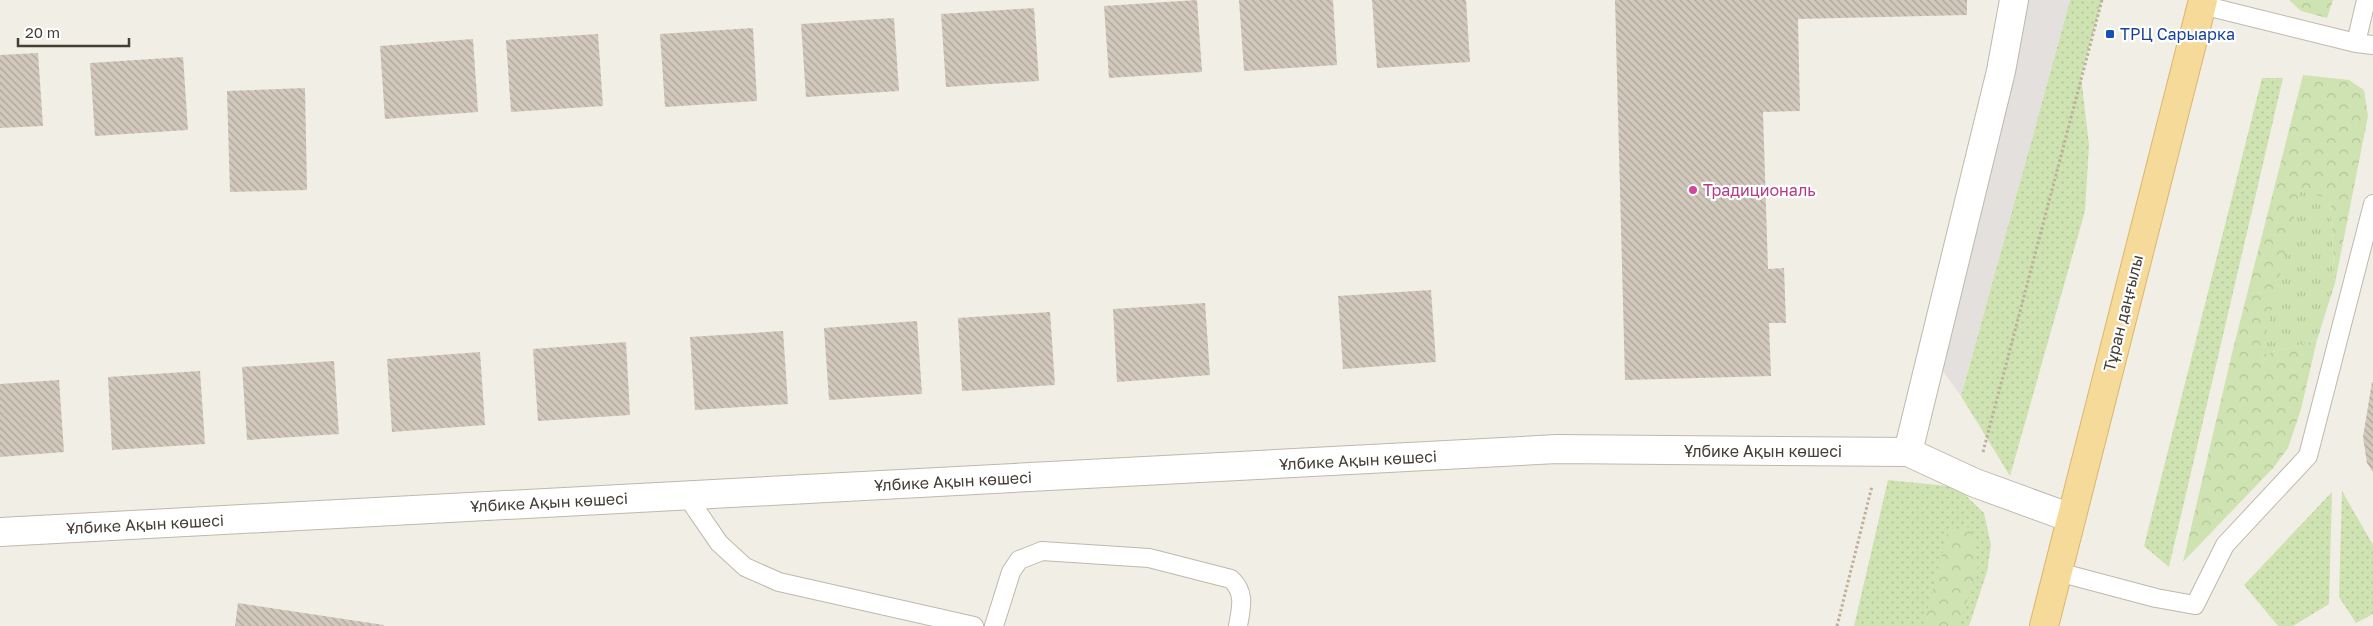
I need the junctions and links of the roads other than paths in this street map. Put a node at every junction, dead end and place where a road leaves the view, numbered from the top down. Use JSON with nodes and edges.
{"nodes":[{"id":1,"x":2014,"y":0,"type":"edge"},
{"id":2,"x":2366,"y":0,"type":"edge"},
{"id":3,"x":2203,"y":2,"type":"edge"},
{"id":4,"x":2364,"y":44,"type":"edge"},
{"id":5,"x":2373,"y":204,"type":"edge"},
{"id":6,"x":1894,"y":452,"type":"junction"},
{"id":7,"x":686,"y":495,"type":"junction"},
{"id":8,"x":2071,"y":518,"type":"junction"},
{"id":9,"x":0,"y":532,"type":"edge"},
{"id":10,"x":2058,"y":572,"type":"junction"},
{"id":11,"x":974,"y":626,"type":"edge"},
{"id":12,"x":994,"y":626,"type":"edge"},
{"id":13,"x":1238,"y":626,"type":"edge"},
{"id":14,"x":2044,"y":626,"type":"edge"}],
"edges":[{"from":1,"to":6,"type":"street"},
{"from":2,"to":4,"type":"lane"},
{"from":3,"to":4,"type":"lane"},
{"from":3,"to":8,"type":"main road","name":"Тұран даңғылы"},
{"from":5,"to":10,"type":"lane"},
{"from":6,"to":7,"type":"street","name":"Ұлбике Ақын көшесі"},
{"from":6,"to":8,"type":"street"},
{"from":7,"to":9,"type":"street","name":"Ұлбике Ақын көшесі"},
{"from":7,"to":11,"type":"lane"},
{"from":8,"to":10,"type":"main road","name":"Тұран даңғылы"},
{"from":10,"to":14,"type":"main road","name":"Тұран даңғылы"},
{"from":12,"to":13,"type":"lane"}]}
